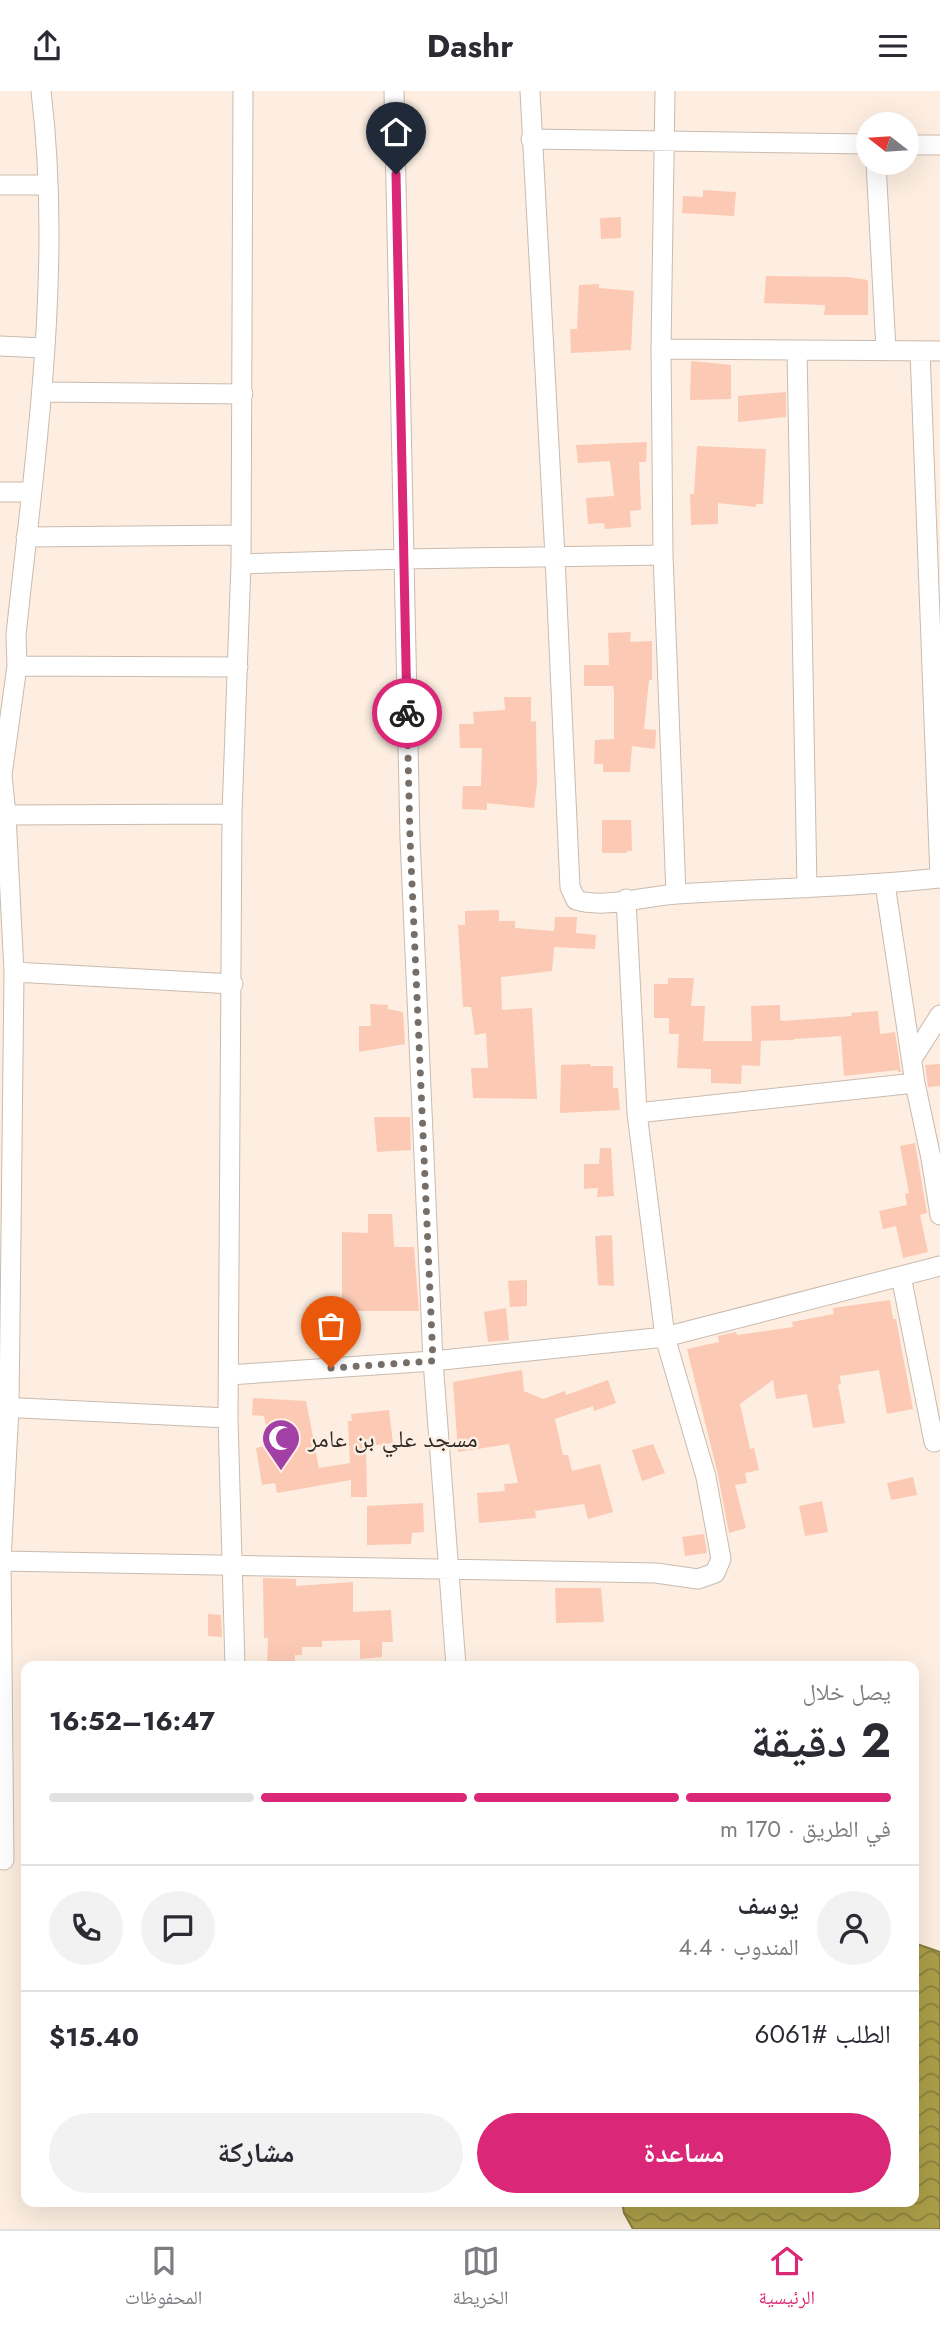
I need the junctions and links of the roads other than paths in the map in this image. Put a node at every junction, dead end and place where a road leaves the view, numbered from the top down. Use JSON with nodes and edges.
{"nodes":[{"id":1,"x":41,"y":91,"type":"edge"},
{"id":2,"x":243,"y":91,"type":"edge"},
{"id":3,"x":394,"y":91,"type":"edge"},
{"id":4,"x":530,"y":91,"type":"edge"},
{"id":5,"x":665,"y":91,"type":"edge"},
{"id":6,"x":531,"y":139,"type":"junction"},
{"id":7,"x":664,"y":141,"type":"junction"},
{"id":8,"x":856,"y":144,"type":"edge"},
{"id":9,"x":919,"y":145,"type":"edge"},
{"id":10,"x":940,"y":145,"type":"edge"},
{"id":11,"x":877,"y":175,"type":"edge"},
{"id":12,"x":0,"y":185,"type":"edge"},
{"id":13,"x":47,"y":185,"type":"junction"},
{"id":14,"x":0,"y":346,"type":"edge"},
{"id":15,"x":44,"y":348,"type":"junction"},
{"id":16,"x":661,"y":349,"type":"junction"},
{"id":17,"x":797,"y":350,"type":"junction"},
{"id":18,"x":886,"y":350,"type":"junction"},
{"id":19,"x":930,"y":351,"type":"edge"},
{"id":20,"x":42,"y":391,"type":"junction"},
{"id":21,"x":243,"y":394,"type":"junction"},
{"id":22,"x":0,"y":492,"type":"edge"},
{"id":23,"x":31,"y":492,"type":"junction"},
{"id":24,"x":241,"y":534,"type":"junction"},
{"id":25,"x":26,"y":537,"type":"junction"},
{"id":26,"x":663,"y":555,"type":"junction"},
{"id":27,"x":555,"y":557,"type":"junction"},
{"id":28,"x":404,"y":559,"type":"junction"},
{"id":29,"x":241,"y":564,"type":"junction"},
{"id":30,"x":8,"y":634,"type":"edge"},
{"id":31,"x":17,"y":666,"type":"junction"},
{"id":32,"x":237,"y":667,"type":"junction"},
{"id":33,"x":1,"y":775,"type":"edge"},
{"id":34,"x":232,"y":814,"type":"junction"},
{"id":35,"x":6,"y":815,"type":"junction"},
{"id":36,"x":940,"y":878,"type":"edge"},
{"id":37,"x":885,"y":884,"type":"junction"},
{"id":38,"x":807,"y":888,"type":"junction"},
{"id":39,"x":676,"y":894,"type":"junction"},
{"id":40,"x":626,"y":899,"type":"junction"},
{"id":41,"x":15,"y":972,"type":"junction"},
{"id":42,"x":233,"y":984,"type":"junction"},
{"id":43,"x":940,"y":1015,"type":"edge"},
{"id":44,"x":912,"y":1059,"type":"junction"},
{"id":45,"x":915,"y":1083,"type":"junction"},
{"id":46,"x":637,"y":1113,"type":"junction"},
{"id":47,"x":936,"y":1158,"type":"edge"},
{"id":48,"x":940,"y":1215,"type":"edge"},
{"id":49,"x":940,"y":1266,"type":"edge"},
{"id":50,"x":901,"y":1276,"type":"junction"},
{"id":51,"x":665,"y":1337,"type":"junction"},
{"id":52,"x":433,"y":1361,"type":"junction"},
{"id":53,"x":229,"y":1375,"type":"junction"},
{"id":54,"x":5,"y":1407,"type":"edge"},
{"id":55,"x":228,"y":1418,"type":"junction"},
{"id":56,"x":934,"y":1442,"type":"dead end"},
{"id":57,"x":1,"y":1561,"type":"edge"},
{"id":58,"x":234,"y":1567,"type":"junction"},
{"id":59,"x":450,"y":1570,"type":"junction"},
{"id":60,"x":235,"y":1661,"type":"edge"},
{"id":61,"x":456,"y":1661,"type":"edge"},
{"id":62,"x":4,"y":1860,"type":"dead end"}],
"edges":[{"from":1,"to":13,"type":"street"},
{"from":2,"to":21,"type":"street"},
{"from":3,"to":28,"type":"street"},
{"from":4,"to":6,"type":"street"},
{"from":5,"to":7,"type":"street"},
{"from":6,"to":7,"type":"street"},
{"from":6,"to":27,"type":"street"},
{"from":7,"to":8,"type":"street"},
{"from":7,"to":16,"type":"street"},
{"from":9,"to":10,"type":"street"},
{"from":11,"to":18,"type":"street"},
{"from":12,"to":13,"type":"street"},
{"from":13,"to":15,"type":"street"},
{"from":14,"to":15,"type":"street"},
{"from":15,"to":20,"type":"street"},
{"from":16,"to":17,"type":"street"},
{"from":16,"to":26,"type":"street"},
{"from":17,"to":18,"type":"street"},
{"from":17,"to":38,"type":"street"},
{"from":18,"to":19,"type":"street"},
{"from":19,"to":36,"type":"street"},
{"from":20,"to":21,"type":"street"},
{"from":20,"to":23,"type":"street"},
{"from":21,"to":24,"type":"street"},
{"from":22,"to":23,"type":"street"},
{"from":23,"to":25,"type":"street"},
{"from":24,"to":25,"type":"street"},
{"from":24,"to":29,"type":"street"},
{"from":25,"to":30,"type":"street"},
{"from":26,"to":27,"type":"street"},
{"from":26,"to":39,"type":"street"},
{"from":27,"to":28,"type":"street"},
{"from":27,"to":40,"type":"street"},
{"from":28,"to":29,"type":"street"},
{"from":28,"to":52,"type":"street"},
{"from":29,"to":32,"type":"street"},
{"from":30,"to":31,"type":"street"},
{"from":31,"to":32,"type":"street"},
{"from":31,"to":33,"type":"street"},
{"from":32,"to":34,"type":"street"},
{"from":33,"to":35,"type":"street"},
{"from":34,"to":35,"type":"street"},
{"from":34,"to":42,"type":"street"},
{"from":35,"to":41,"type":"street"},
{"from":36,"to":37,"type":"street"},
{"from":37,"to":38,"type":"street"},
{"from":37,"to":44,"type":"street"},
{"from":38,"to":39,"type":"street"},
{"from":39,"to":40,"type":"street"},
{"from":40,"to":46,"type":"street"},
{"from":41,"to":42,"type":"street"},
{"from":41,"to":54,"type":"street"},
{"from":42,"to":53,"type":"street"},
{"from":43,"to":44,"type":"street"},
{"from":44,"to":45,"type":"street"},
{"from":45,"to":46,"type":"street"},
{"from":45,"to":47,"type":"street"},
{"from":46,"to":51,"type":"street"},
{"from":47,"to":48,"type":"street"},
{"from":49,"to":50,"type":"street"},
{"from":50,"to":51,"type":"street"},
{"from":50,"to":56,"type":"street"},
{"from":51,"to":52,"type":"street"},
{"from":51,"to":59,"type":"street"},
{"from":52,"to":53,"type":"street"},
{"from":52,"to":59,"type":"street"},
{"from":53,"to":55,"type":"street"},
{"from":54,"to":55,"type":"street"},
{"from":54,"to":57,"type":"street"},
{"from":55,"to":58,"type":"street"},
{"from":57,"to":58,"type":"street"},
{"from":57,"to":62,"type":"street"},
{"from":58,"to":59,"type":"street"},
{"from":58,"to":60,"type":"street"},
{"from":59,"to":61,"type":"street"}]}
